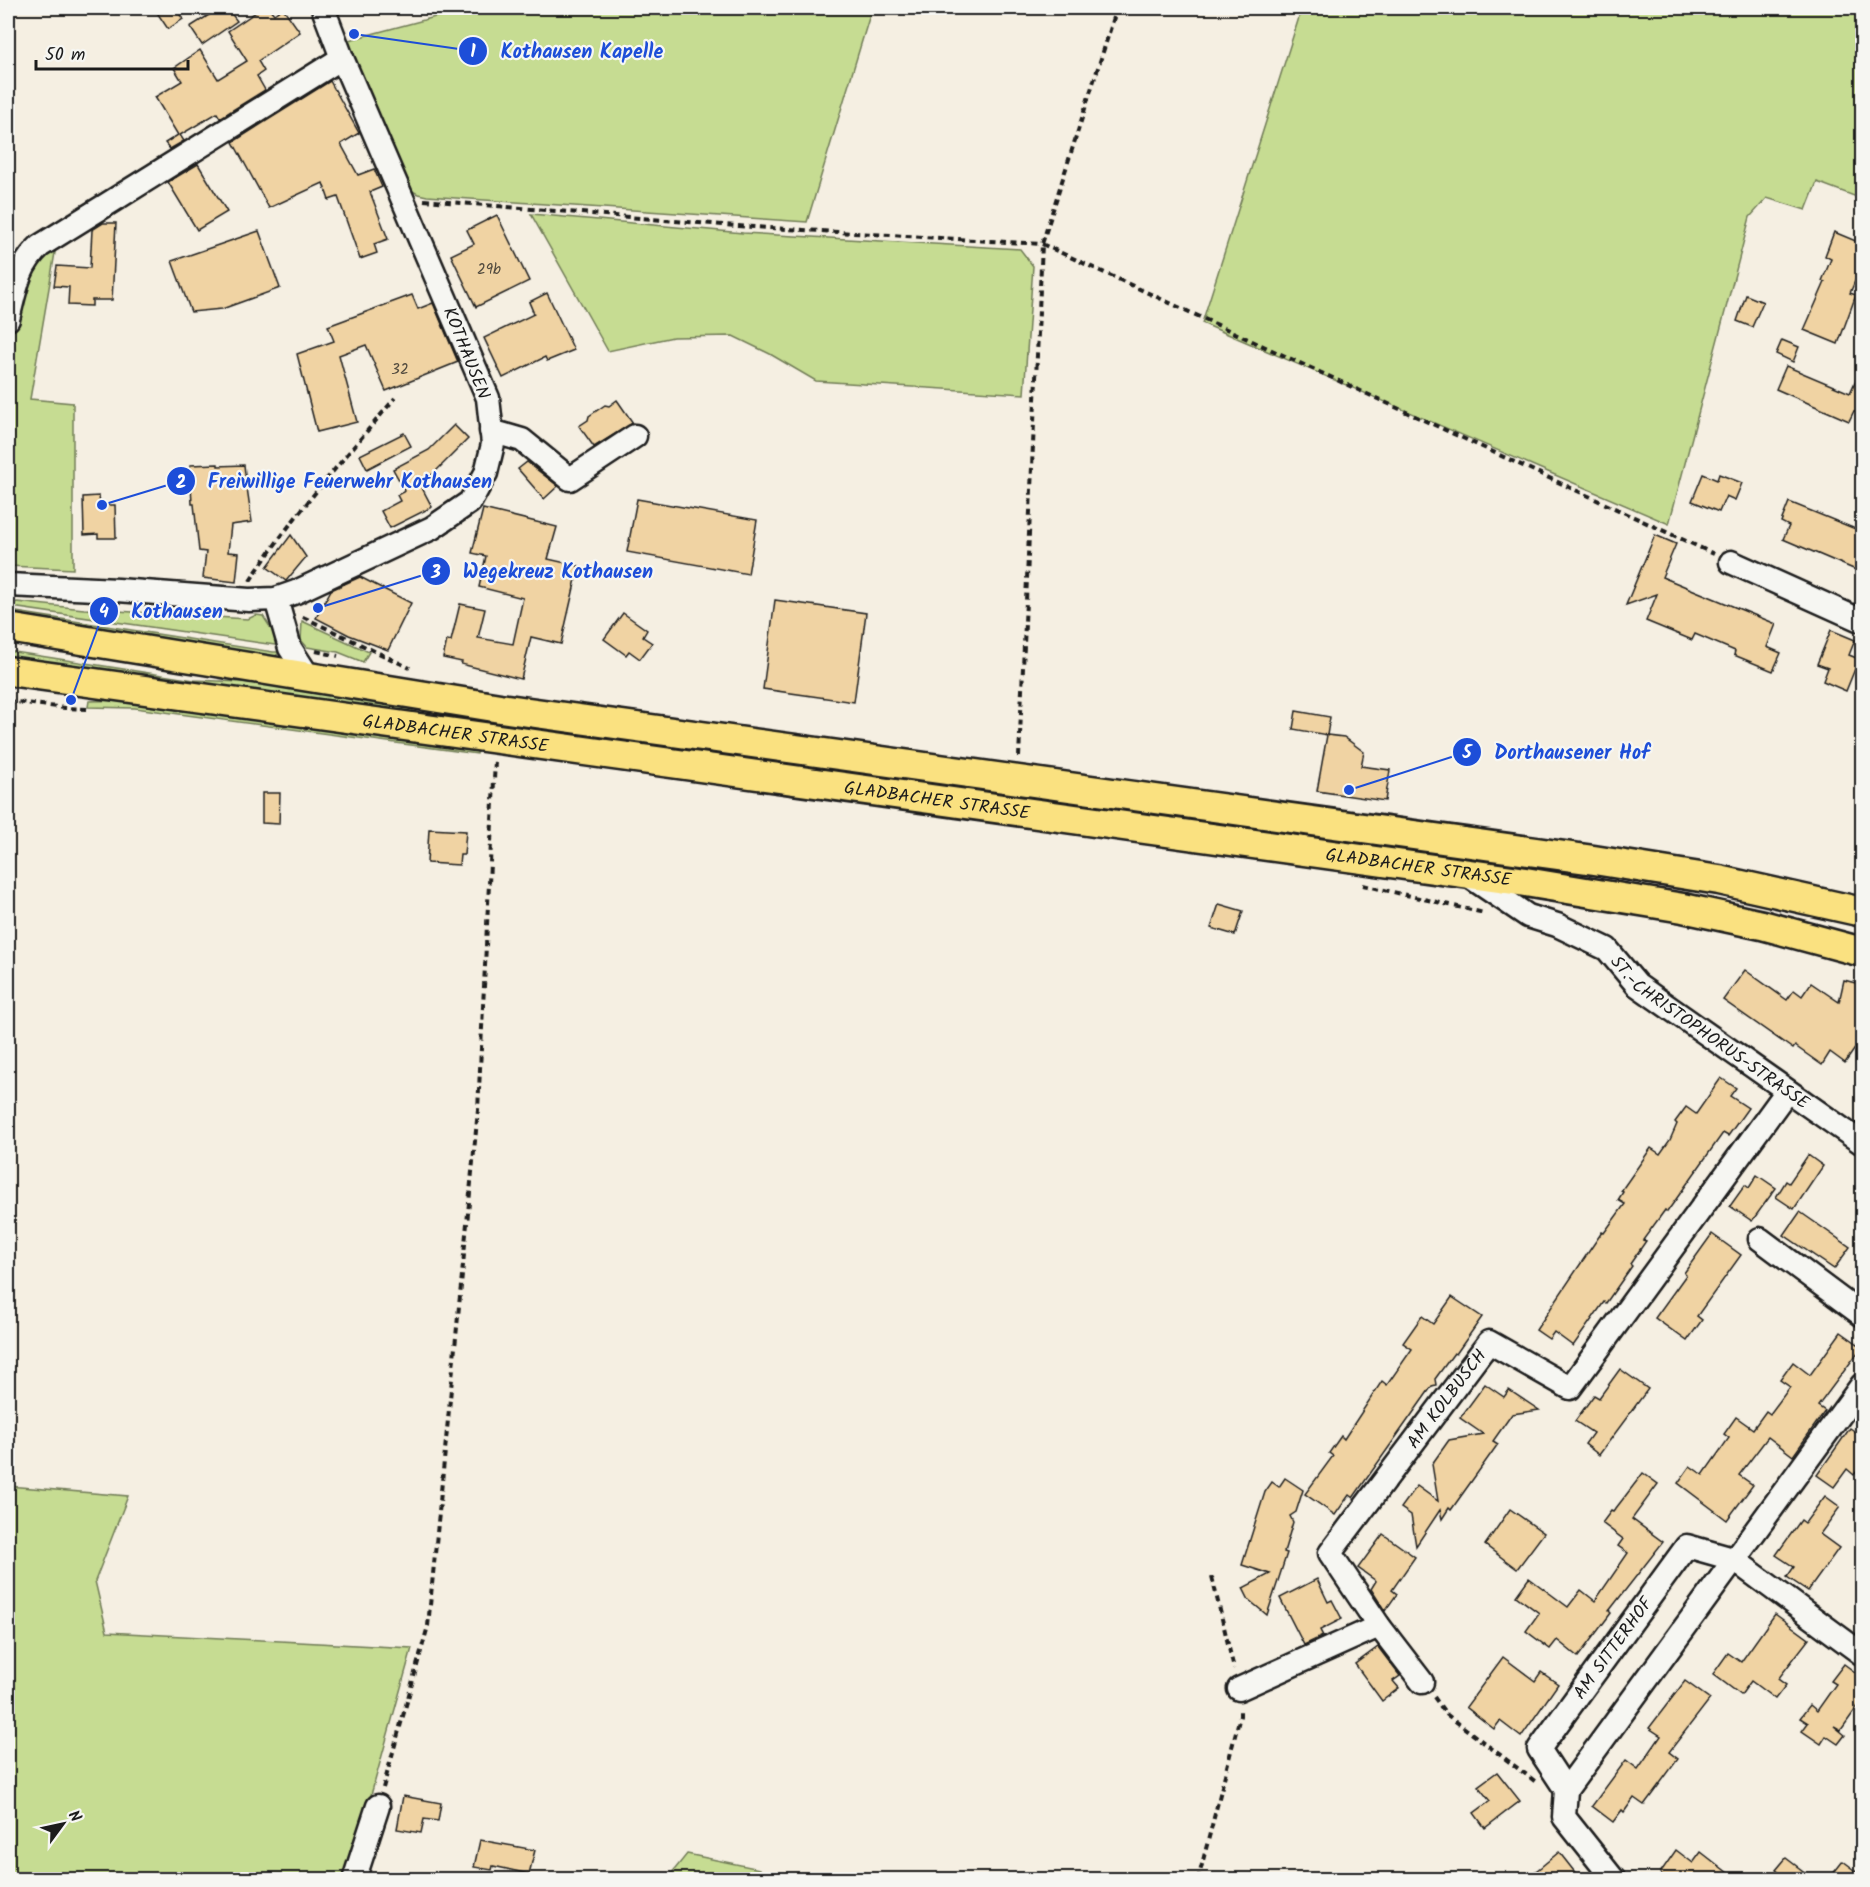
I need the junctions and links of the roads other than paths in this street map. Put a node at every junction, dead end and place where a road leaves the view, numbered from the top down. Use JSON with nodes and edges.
{"nodes":[{"id":1,"x":323,"y":8,"type":"edge"},
{"id":2,"x":342,"y":58,"type":"junction"},
{"id":3,"x":8,"y":319,"type":"edge"},
{"id":4,"x":492,"y":431,"type":"junction"},
{"id":5,"x":635,"y":436,"type":"dead end"},
{"id":6,"x":1731,"y":562,"type":"road end"},
{"id":7,"x":8,"y":585,"type":"edge"},
{"id":8,"x":277,"y":607,"type":"junction"},
{"id":9,"x":1863,"y":621,"type":"edge"},
{"id":10,"x":8,"y":628,"type":"edge"},
{"id":11,"x":8,"y":671,"type":"edge"},
{"id":12,"x":310,"y":679,"type":"junction"},
{"id":13,"x":1465,"y":873,"type":"junction"},
{"id":14,"x":1863,"y":912,"type":"edge"},
{"id":15,"x":1863,"y":952,"type":"edge"},
{"id":16,"x":1787,"y":1090,"type":"junction"},
{"id":17,"x":1863,"y":1143,"type":"edge"},
{"id":18,"x":1761,"y":1239,"type":"dead end"},
{"id":19,"x":1863,"y":1315,"type":"edge"},
{"id":20,"x":1863,"y":1385,"type":"edge"},
{"id":21,"x":1733,"y":1559,"type":"junction"},
{"id":22,"x":1379,"y":1626,"type":"junction"},
{"id":23,"x":1863,"y":1654,"type":"edge"},
{"id":24,"x":1422,"y":1682,"type":"road end"},
{"id":25,"x":1239,"y":1689,"type":"road end"},
{"id":26,"x":1565,"y":1795,"type":"junction"},
{"id":27,"x":378,"y":1806,"type":"road end"},
{"id":28,"x":354,"y":1880,"type":"edge"},
{"id":29,"x":1614,"y":1880,"type":"edge"}],
"edges":[{"from":1,"to":2,"type":"street","name":"KOTHAUSEN"},
{"from":2,"to":3,"type":"street"},
{"from":2,"to":4,"type":"street","name":"KOTHAUSEN"},
{"from":4,"to":5,"type":"street"},
{"from":4,"to":8,"type":"street","name":"KOTHAUSEN"},
{"from":6,"to":9,"type":"street"},
{"from":7,"to":8,"type":"street","name":"KOTHAUSEN"},
{"from":8,"to":12,"type":"street"},
{"from":10,"to":12,"type":"main road","name":"GLADBACHER STRASSE"},
{"from":11,"to":13,"type":"main road","name":"GLADBACHER STRASSE"},
{"from":12,"to":14,"type":"main road","name":"GLADBACHER STRASSE"},
{"from":13,"to":15,"type":"main road","name":"GLADBACHER STRASSE"},
{"from":13,"to":16,"type":"street","name":"ST.-CHRISTOPHORUS-STRASSE"},
{"from":16,"to":17,"type":"street","name":"ST.-CHRISTOPHORUS-STRASSE"},
{"from":16,"to":22,"type":"street","name":"AM KOLBUSCH"},
{"from":18,"to":19,"type":"street"},
{"from":20,"to":21,"type":"street"},
{"from":21,"to":23,"type":"street"},
{"from":21,"to":26,"type":"street"},
{"from":21,"to":26,"type":"street","name":"AM SITTERHOF"},
{"from":22,"to":24,"type":"street","name":"AM KOLBUSCH"},
{"from":22,"to":25,"type":"street"},
{"from":26,"to":29,"type":"street","name":"AM SITTERHOF"},
{"from":27,"to":28,"type":"street"}]}
